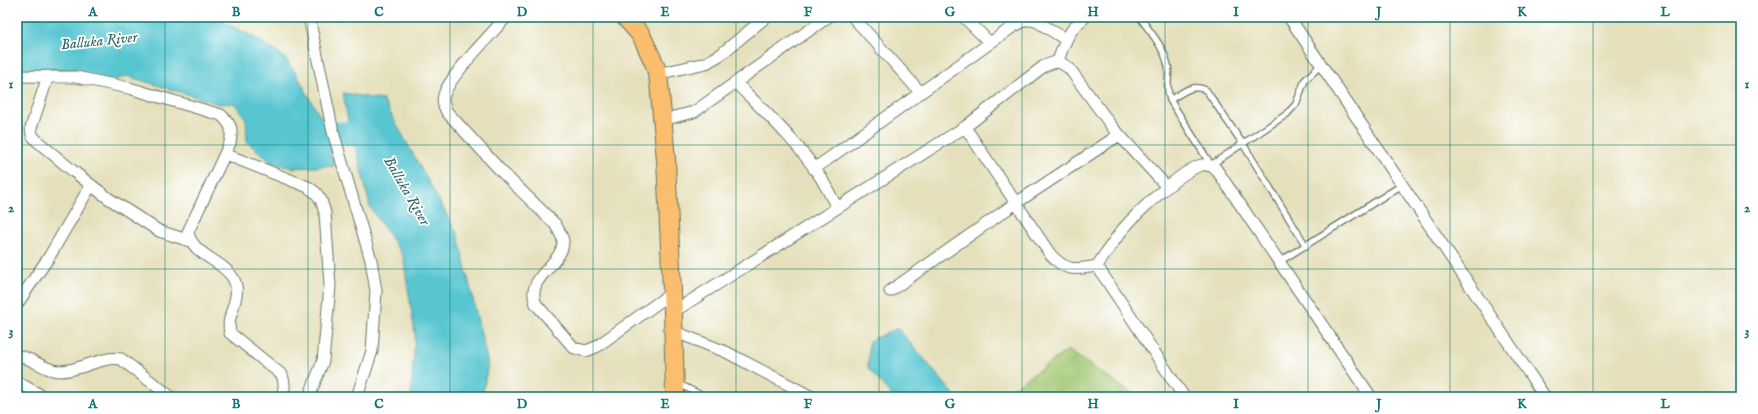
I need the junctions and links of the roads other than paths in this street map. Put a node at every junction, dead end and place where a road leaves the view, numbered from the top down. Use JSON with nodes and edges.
{"nodes":[{"id":1,"x":309,"y":17,"type":"edge"},
{"id":2,"x":506,"y":17,"type":"edge"},
{"id":3,"x":627,"y":17,"type":"edge"},
{"id":4,"x":766,"y":17,"type":"edge"},
{"id":5,"x":828,"y":17,"type":"edge"},
{"id":6,"x":853,"y":17,"type":"edge"},
{"id":7,"x":964,"y":17,"type":"edge"},
{"id":8,"x":1085,"y":17,"type":"edge"},
{"id":9,"x":1140,"y":17,"type":"edge"},
{"id":10,"x":1289,"y":17,"type":"edge"},
{"id":11,"x":1065,"y":39,"type":"junction"},
{"id":12,"x":990,"y":43,"type":"junction"},
{"id":13,"x":1058,"y":61,"type":"junction"},
{"id":14,"x":1321,"y":65,"type":"junction"},
{"id":15,"x":657,"y":74,"type":"junction"},
{"id":16,"x":17,"y":76,"type":"edge"},
{"id":17,"x":48,"y":76,"type":"junction"},
{"id":18,"x":735,"y":82,"type":"junction"},
{"id":19,"x":920,"y":93,"type":"junction"},
{"id":20,"x":1170,"y":100,"type":"junction"},
{"id":21,"x":662,"y":120,"type":"junction"},
{"id":22,"x":965,"y":127,"type":"junction"},
{"id":23,"x":1120,"y":135,"type":"junction"},
{"id":24,"x":1243,"y":144,"type":"junction"},
{"id":25,"x":225,"y":154,"type":"junction"},
{"id":26,"x":1210,"y":165,"type":"junction"},
{"id":27,"x":814,"y":169,"type":"junction"},
{"id":28,"x":91,"y":185,"type":"junction"},
{"id":29,"x":1402,"y":185,"type":"junction"},
{"id":30,"x":1167,"y":187,"type":"junction"},
{"id":31,"x":1016,"y":203,"type":"junction"},
{"id":32,"x":837,"y":208,"type":"junction"},
{"id":33,"x":190,"y":241,"type":"junction"},
{"id":34,"x":1306,"y":246,"type":"junction"},
{"id":35,"x":1280,"y":262,"type":"junction"},
{"id":36,"x":1097,"y":266,"type":"junction"},
{"id":37,"x":890,"y":291,"type":"dead end"},
{"id":38,"x":673,"y":292,"type":"junction"},
{"id":39,"x":17,"y":304,"type":"edge"},
{"id":40,"x":674,"y":312,"type":"junction"},
{"id":41,"x":673,"y":331,"type":"junction"},
{"id":42,"x":17,"y":356,"type":"edge"},
{"id":43,"x":17,"y":382,"type":"edge"},
{"id":44,"x":675,"y":389,"type":"edge"},
{"id":45,"x":44,"y":397,"type":"edge"},
{"id":46,"x":171,"y":397,"type":"edge"},
{"id":47,"x":281,"y":397,"type":"edge"},
{"id":48,"x":309,"y":397,"type":"edge"},
{"id":49,"x":357,"y":397,"type":"edge"},
{"id":50,"x":705,"y":397,"type":"edge"},
{"id":51,"x":812,"y":397,"type":"edge"},
{"id":52,"x":1184,"y":397,"type":"edge"},
{"id":53,"x":1370,"y":397,"type":"edge"},
{"id":54,"x":1545,"y":397,"type":"edge"}],
"edges":[{"from":1,"to":49,"type":"street"},
{"from":2,"to":38,"type":"street"},
{"from":3,"to":15,"type":"main road"},
{"from":4,"to":15,"type":"street"},
{"from":5,"to":18,"type":"street"},
{"from":6,"to":19,"type":"street"},
{"from":7,"to":12,"type":"street"},
{"from":8,"to":11,"type":"street"},
{"from":9,"to":20,"type":"lane"},
{"from":10,"to":14,"type":"street"},
{"from":11,"to":12,"type":"street"},
{"from":11,"to":13,"type":"street"},
{"from":12,"to":19,"type":"street"},
{"from":13,"to":22,"type":"street"},
{"from":13,"to":23,"type":"street"},
{"from":14,"to":24,"type":"lane"},
{"from":14,"to":29,"type":"street"},
{"from":15,"to":21,"type":"main road"},
{"from":16,"to":17,"type":"street"},
{"from":17,"to":25,"type":"street"},
{"from":17,"to":28,"type":"street"},
{"from":18,"to":21,"type":"street"},
{"from":18,"to":27,"type":"street"},
{"from":19,"to":27,"type":"street"},
{"from":20,"to":24,"type":"lane"},
{"from":20,"to":26,"type":"lane"},
{"from":21,"to":38,"type":"main road"},
{"from":22,"to":31,"type":"street"},
{"from":22,"to":32,"type":"street"},
{"from":23,"to":30,"type":"street"},
{"from":23,"to":31,"type":"street"},
{"from":24,"to":26,"type":"lane"},
{"from":24,"to":34,"type":"lane"},
{"from":25,"to":33,"type":"street"},
{"from":25,"to":48,"type":"street"},
{"from":26,"to":30,"type":"street"},
{"from":26,"to":35,"type":"street"},
{"from":27,"to":32,"type":"street"},
{"from":28,"to":33,"type":"street"},
{"from":28,"to":39,"type":"street"},
{"from":29,"to":34,"type":"lane"},
{"from":29,"to":54,"type":"street"},
{"from":30,"to":36,"type":"street"},
{"from":31,"to":36,"type":"street"},
{"from":31,"to":37,"type":"street"},
{"from":32,"to":40,"type":"street"},
{"from":33,"to":47,"type":"street"},
{"from":34,"to":35,"type":"lane"},
{"from":35,"to":53,"type":"street"},
{"from":36,"to":52,"type":"street"},
{"from":38,"to":40,"type":"main road"},
{"from":40,"to":41,"type":"main road"},
{"from":41,"to":44,"type":"main road"},
{"from":41,"to":51,"type":"street"},
{"from":42,"to":46,"type":"street"},
{"from":43,"to":45,"type":"street"},
{"from":44,"to":50,"type":"lane"}]}
